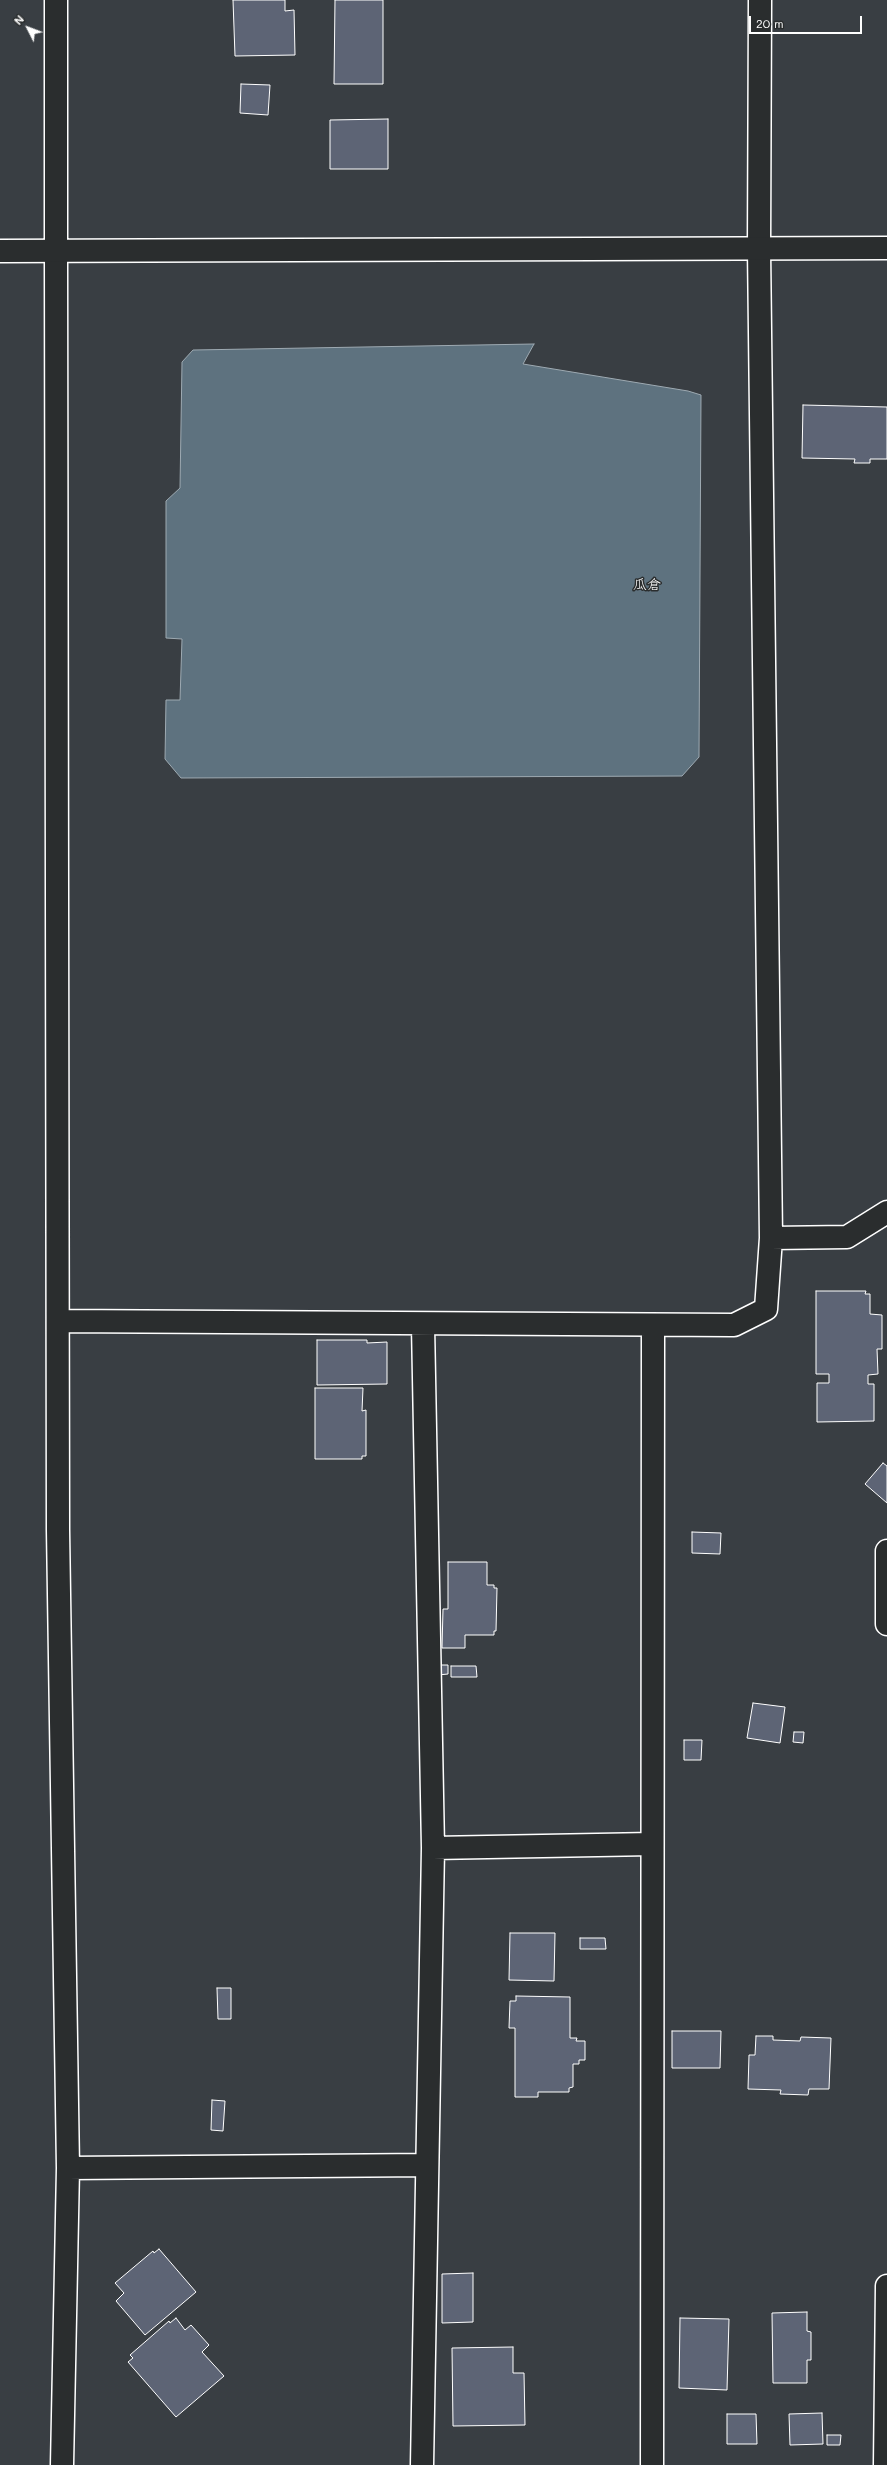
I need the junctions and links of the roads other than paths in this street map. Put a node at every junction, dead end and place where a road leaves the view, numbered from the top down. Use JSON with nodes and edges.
{"nodes":[{"id":1,"x":56,"y":0,"type":"edge"},
{"id":2,"x":760,"y":0,"type":"edge"},
{"id":3,"x":887,"y":248,"type":"edge"},
{"id":4,"x":759,"y":249,"type":"junction"},
{"id":5,"x":0,"y":251,"type":"edge"},
{"id":6,"x":56,"y":251,"type":"junction"},
{"id":7,"x":887,"y":1212,"type":"edge"},
{"id":8,"x":771,"y":1238,"type":"junction"},
{"id":9,"x":59,"y":1321,"type":"junction"},
{"id":10,"x":423,"y":1325,"type":"junction"},
{"id":11,"x":653,"y":1325,"type":"junction"},
{"id":12,"x":887,"y":1551,"type":"edge"},
{"id":13,"x":887,"y":1624,"type":"edge"},
{"id":14,"x":652,"y":1844,"type":"junction"},
{"id":15,"x":433,"y":1848,"type":"junction"},
{"id":16,"x":427,"y":2165,"type":"junction"},
{"id":17,"x":68,"y":2168,"type":"junction"},
{"id":18,"x":887,"y":2286,"type":"edge"},
{"id":19,"x":62,"y":2465,"type":"edge"},
{"id":20,"x":422,"y":2465,"type":"edge"},
{"id":21,"x":652,"y":2465,"type":"edge"},
{"id":22,"x":885,"y":2465,"type":"edge"}],
"edges":[{"from":1,"to":6,"type":"street"},
{"from":2,"to":4,"type":"street"},
{"from":3,"to":4,"type":"street"},
{"from":4,"to":6,"type":"street"},
{"from":4,"to":8,"type":"street"},
{"from":5,"to":6,"type":"street"},
{"from":6,"to":9,"type":"street"},
{"from":7,"to":8,"type":"street"},
{"from":8,"to":11,"type":"street"},
{"from":9,"to":10,"type":"street"},
{"from":9,"to":17,"type":"street"},
{"from":10,"to":11,"type":"street"},
{"from":10,"to":15,"type":"street"},
{"from":11,"to":14,"type":"street"},
{"from":12,"to":13,"type":"street"},
{"from":14,"to":15,"type":"street"},
{"from":14,"to":21,"type":"street"},
{"from":15,"to":16,"type":"street"},
{"from":16,"to":17,"type":"street"},
{"from":16,"to":20,"type":"street"},
{"from":17,"to":19,"type":"street"},
{"from":18,"to":22,"type":"street"}]}
